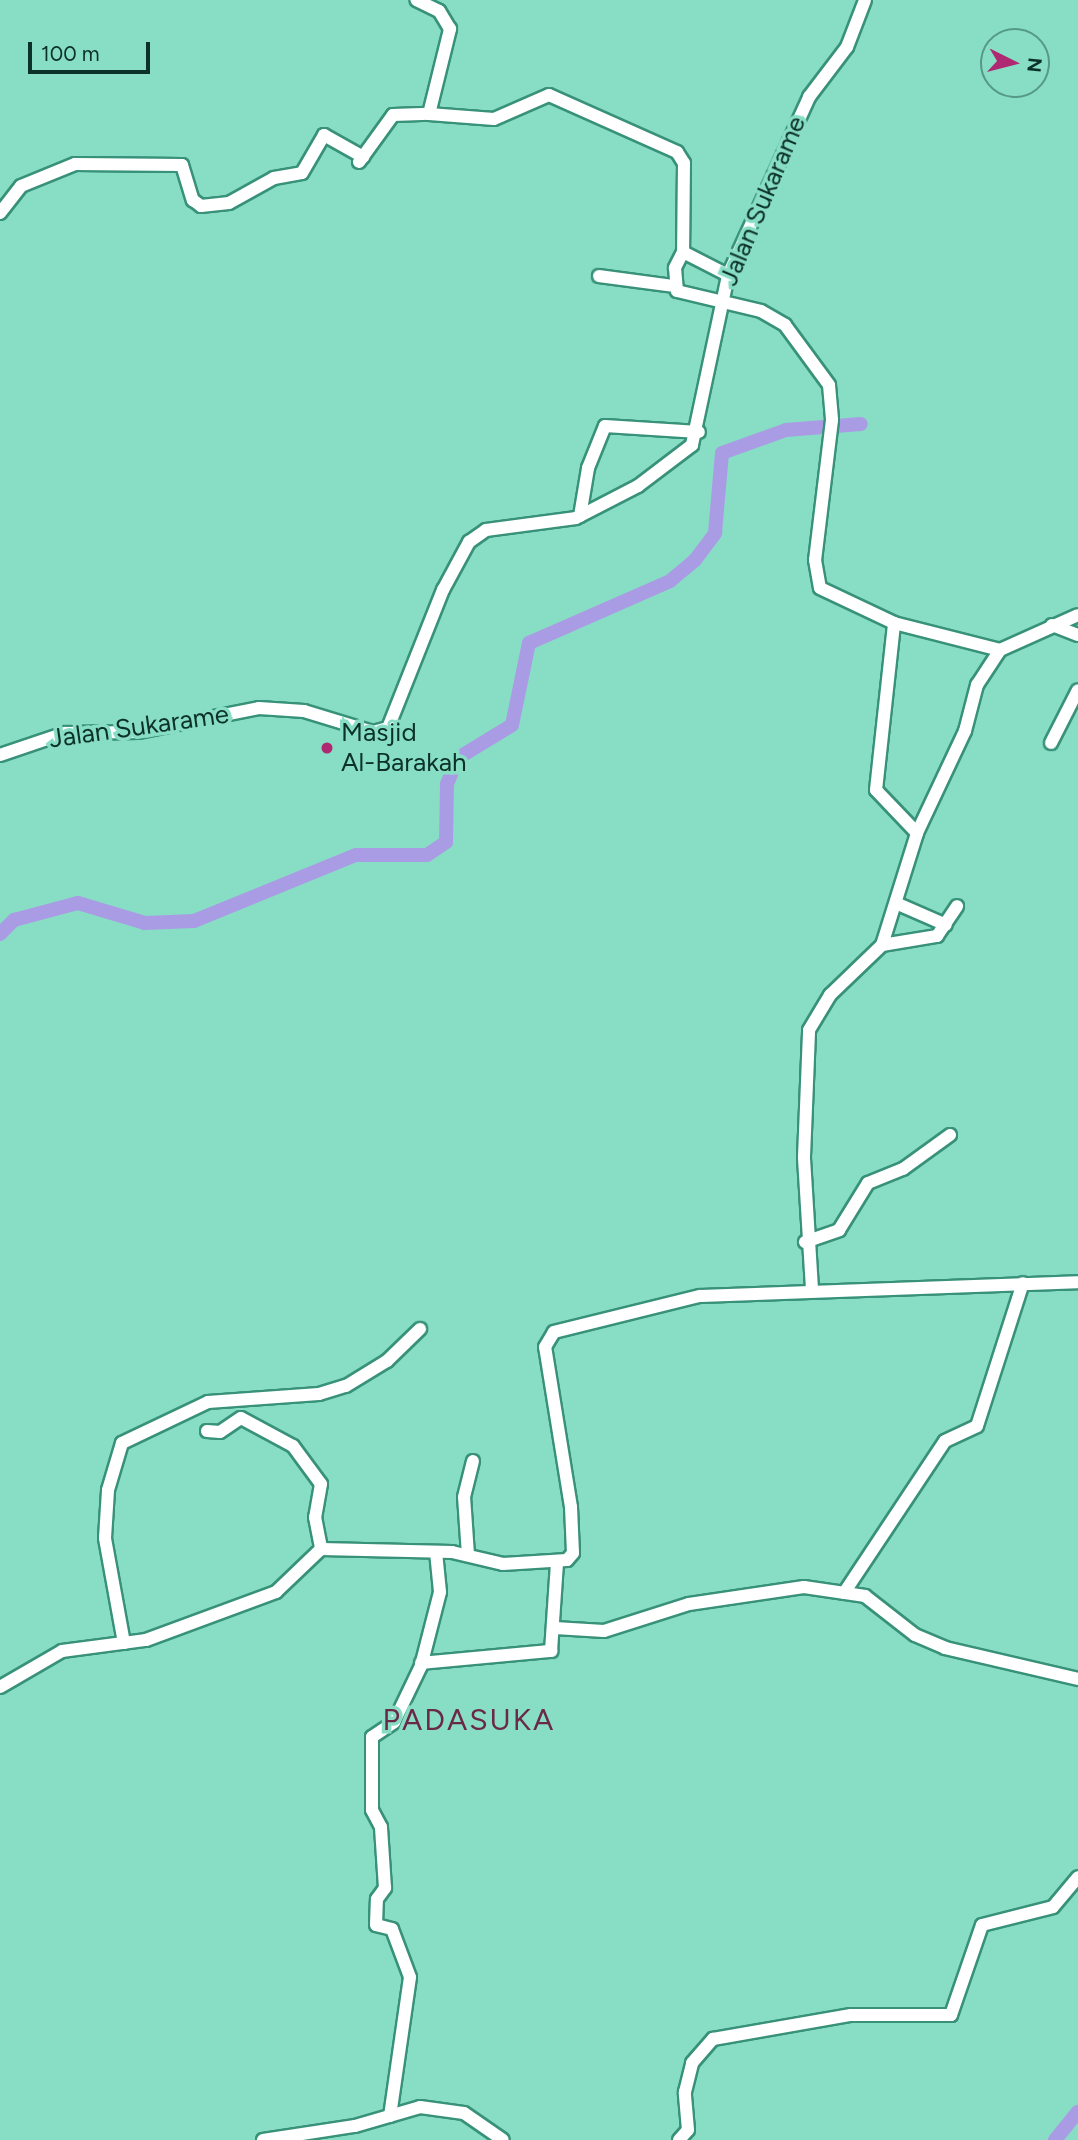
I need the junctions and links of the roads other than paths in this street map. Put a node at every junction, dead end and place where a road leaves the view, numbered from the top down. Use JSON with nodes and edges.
{"nodes":[{"id":1,"x":416,"y":0,"type":"edge"},
{"id":2,"x":864,"y":0,"type":"edge"},
{"id":3,"x":429,"y":114,"type":"junction"},
{"id":4,"x":0,"y":213,"type":"edge"},
{"id":5,"x":683,"y":252,"type":"junction"},
{"id":6,"x":728,"y":275,"type":"junction"},
{"id":7,"x":599,"y":276,"type":"dead end"},
{"id":8,"x":674,"y":286,"type":"junction"},
{"id":9,"x":721,"y":301,"type":"junction"},
{"id":10,"x":699,"y":432,"type":"junction"},
{"id":11,"x":580,"y":516,"type":"junction"},
{"id":12,"x":1078,"y":615,"type":"edge"},
{"id":13,"x":894,"y":623,"type":"junction"},
{"id":14,"x":1052,"y":625,"type":"junction"},
{"id":15,"x":1078,"y":635,"type":"edge"},
{"id":16,"x":1000,"y":650,"type":"junction"},
{"id":17,"x":1078,"y":690,"type":"edge"},
{"id":18,"x":1051,"y":743,"type":"dead end"},
{"id":19,"x":0,"y":755,"type":"edge"},
{"id":20,"x":917,"y":833,"type":"junction"},
{"id":21,"x":898,"y":904,"type":"junction"},
{"id":22,"x":957,"y":906,"type":"dead end"},
{"id":23,"x":946,"y":925,"type":"junction"},
{"id":24,"x":882,"y":945,"type":"junction"},
{"id":25,"x":950,"y":1135,"type":"dead end"},
{"id":26,"x":805,"y":1242,"type":"junction"},
{"id":27,"x":1078,"y":1282,"type":"edge"},
{"id":28,"x":1023,"y":1283,"type":"junction"},
{"id":29,"x":812,"y":1289,"type":"junction"},
{"id":30,"x":420,"y":1329,"type":"dead end"},
{"id":31,"x":207,"y":1431,"type":"dead end"},
{"id":32,"x":473,"y":1461,"type":"dead end"},
{"id":33,"x":321,"y":1549,"type":"junction"},
{"id":34,"x":436,"y":1552,"type":"junction"},
{"id":35,"x":468,"y":1555,"type":"junction"},
{"id":36,"x":557,"y":1563,"type":"junction"},
{"id":37,"x":844,"y":1593,"type":"junction"},
{"id":38,"x":555,"y":1628,"type":"junction"},
{"id":39,"x":124,"y":1643,"type":"junction"},
{"id":40,"x":421,"y":1663,"type":"junction"},
{"id":41,"x":1078,"y":1679,"type":"edge"},
{"id":42,"x":0,"y":1687,"type":"edge"},
{"id":43,"x":1078,"y":1877,"type":"edge"},
{"id":44,"x":390,"y":2116,"type":"junction"},
{"id":45,"x":495,"y":2139,"type":"edge"},
{"id":46,"x":262,"y":2140,"type":"edge"},
{"id":47,"x":679,"y":2140,"type":"edge"}],
"edges":[{"from":1,"to":3,"type":"street"},
{"from":2,"to":6,"type":"street","name":"Jalan Sukarame"},
{"from":3,"to":4,"type":"street"},
{"from":3,"to":5,"type":"street"},
{"from":5,"to":6,"type":"street"},
{"from":5,"to":8,"type":"street"},
{"from":6,"to":9,"type":"street","name":"Jalan Sukarame"},
{"from":7,"to":8,"type":"street"},
{"from":8,"to":9,"type":"street"},
{"from":9,"to":10,"type":"street","name":"Jalan Sukarame"},
{"from":9,"to":13,"type":"street"},
{"from":10,"to":11,"type":"street","name":"Jalan Sukarame"},
{"from":10,"to":11,"type":"street"},
{"from":11,"to":19,"type":"street","name":"Jalan Sukarame"},
{"from":12,"to":14,"type":"street"},
{"from":13,"to":16,"type":"street"},
{"from":13,"to":20,"type":"street"},
{"from":14,"to":15,"type":"street"},
{"from":14,"to":16,"type":"street"},
{"from":16,"to":20,"type":"street"},
{"from":17,"to":18,"type":"street"},
{"from":20,"to":21,"type":"street"},
{"from":21,"to":23,"type":"street"},
{"from":21,"to":24,"type":"street"},
{"from":22,"to":23,"type":"street"},
{"from":23,"to":24,"type":"street"},
{"from":24,"to":26,"type":"street"},
{"from":25,"to":26,"type":"street"},
{"from":26,"to":29,"type":"street"},
{"from":27,"to":28,"type":"street"},
{"from":28,"to":29,"type":"street"},
{"from":28,"to":37,"type":"street"},
{"from":29,"to":36,"type":"street"},
{"from":30,"to":39,"type":"street"},
{"from":31,"to":33,"type":"street"},
{"from":32,"to":35,"type":"street"},
{"from":33,"to":34,"type":"street"},
{"from":33,"to":39,"type":"street"},
{"from":34,"to":35,"type":"street"},
{"from":34,"to":40,"type":"street"},
{"from":35,"to":36,"type":"street"},
{"from":36,"to":38,"type":"street"},
{"from":37,"to":38,"type":"street"},
{"from":37,"to":41,"type":"street"},
{"from":38,"to":40,"type":"street"},
{"from":39,"to":42,"type":"street"},
{"from":40,"to":44,"type":"street"},
{"from":43,"to":47,"type":"street"},
{"from":44,"to":45,"type":"street"},
{"from":44,"to":46,"type":"street"}]}
